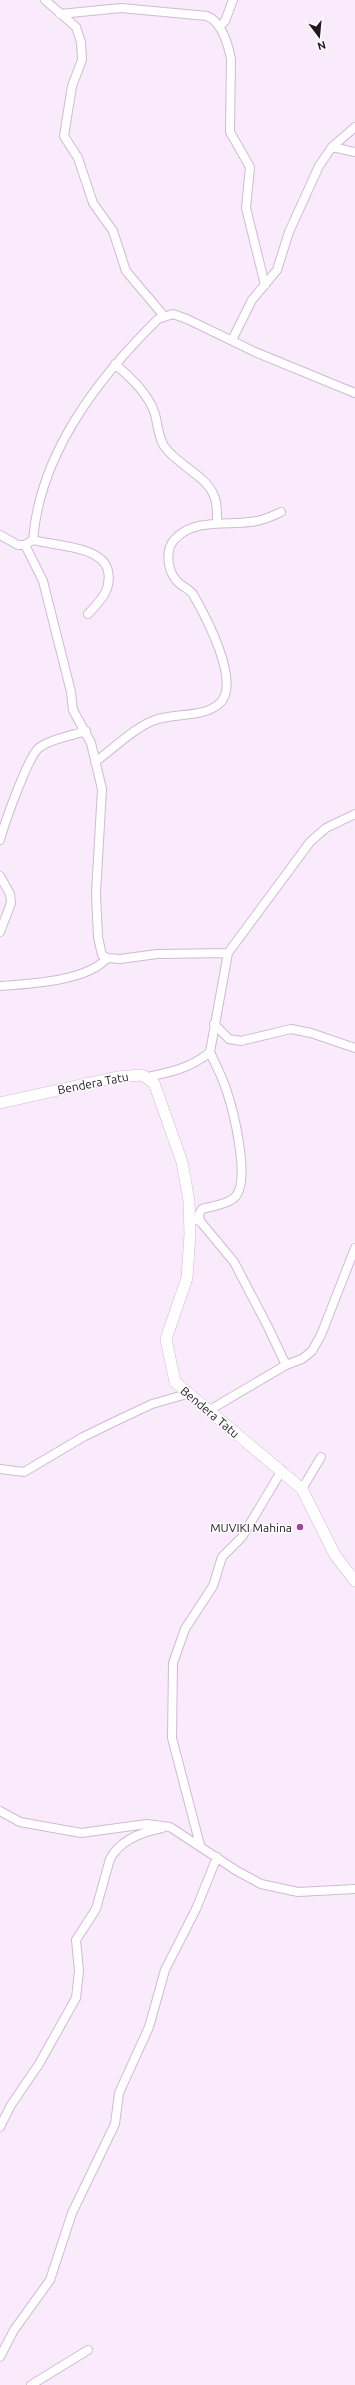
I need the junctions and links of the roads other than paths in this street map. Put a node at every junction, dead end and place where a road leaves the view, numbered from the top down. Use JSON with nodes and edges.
{"nodes":[{"id":1,"x":45,"y":0,"type":"edge"},
{"id":2,"x":233,"y":0,"type":"edge"},
{"id":3,"x":60,"y":14,"type":"junction"},
{"id":4,"x":219,"y":27,"type":"junction"},
{"id":5,"x":355,"y":127,"type":"edge"},
{"id":6,"x":332,"y":147,"type":"junction"},
{"id":7,"x":355,"y":152,"type":"edge"},
{"id":8,"x":265,"y":285,"type":"junction"},
{"id":9,"x":164,"y":316,"type":"junction"},
{"id":10,"x":232,"y":340,"type":"junction"},
{"id":11,"x":115,"y":364,"type":"junction"},
{"id":12,"x":355,"y":393,"type":"edge"},
{"id":13,"x":281,"y":512,"type":"dead end"},
{"id":14,"x":217,"y":524,"type":"junction"},
{"id":15,"x":0,"y":535,"type":"edge"},
{"id":16,"x":33,"y":540,"type":"junction"},
{"id":17,"x":25,"y":546,"type":"junction"},
{"id":18,"x":88,"y":614,"type":"dead end"},
{"id":19,"x":86,"y":731,"type":"junction"},
{"id":20,"x":96,"y":762,"type":"junction"},
{"id":21,"x":355,"y":814,"type":"edge"},
{"id":22,"x":0,"y":840,"type":"edge"},
{"id":23,"x":0,"y":876,"type":"edge"},
{"id":24,"x":0,"y":932,"type":"edge"},
{"id":25,"x":228,"y":953,"type":"junction"},
{"id":26,"x":107,"y":958,"type":"junction"},
{"id":27,"x":1,"y":984,"type":"edge"},
{"id":28,"x":214,"y":1024,"type":"junction"},
{"id":29,"x":355,"y":1048,"type":"edge"},
{"id":30,"x":210,"y":1052,"type":"junction"},
{"id":31,"x":147,"y":1077,"type":"junction"},
{"id":32,"x":0,"y":1103,"type":"edge"},
{"id":33,"x":195,"y":1219,"type":"junction"},
{"id":34,"x":355,"y":1248,"type":"edge"},
{"id":35,"x":286,"y":1365,"type":"junction"},
{"id":36,"x":187,"y":1394,"type":"junction"},
{"id":37,"x":208,"y":1411,"type":"junction"},
{"id":38,"x":321,"y":1457,"type":"dead end"},
{"id":39,"x":0,"y":1469,"type":"edge"},
{"id":40,"x":282,"y":1470,"type":"junction"},
{"id":41,"x":302,"y":1489,"type":"junction"},
{"id":42,"x":355,"y":1581,"type":"edge"},
{"id":43,"x":0,"y":1811,"type":"edge"},
{"id":44,"x":170,"y":1827,"type":"junction"},
{"id":45,"x":200,"y":1845,"type":"junction"},
{"id":46,"x":217,"y":1857,"type":"junction"},
{"id":47,"x":355,"y":1889,"type":"edge"},
{"id":48,"x":0,"y":2127,"type":"edge"},
{"id":49,"x":88,"y":2350,"type":"dead end"},
{"id":50,"x":0,"y":2358,"type":"edge"},
{"id":51,"x":31,"y":2385,"type":"edge"}],
"edges":[{"from":1,"to":3,"type":"street"},
{"from":2,"to":4,"type":"street"},
{"from":3,"to":4,"type":"street"},
{"from":3,"to":9,"type":"street"},
{"from":4,"to":8,"type":"street"},
{"from":5,"to":6,"type":"street"},
{"from":6,"to":7,"type":"street"},
{"from":6,"to":8,"type":"street"},
{"from":8,"to":10,"type":"street"},
{"from":9,"to":10,"type":"street"},
{"from":9,"to":11,"type":"street"},
{"from":10,"to":12,"type":"street"},
{"from":11,"to":14,"type":"street"},
{"from":11,"to":16,"type":"street"},
{"from":13,"to":14,"type":"street"},
{"from":14,"to":20,"type":"street"},
{"from":15,"to":17,"type":"street"},
{"from":16,"to":17,"type":"street"},
{"from":16,"to":18,"type":"street"},
{"from":17,"to":19,"type":"street"},
{"from":19,"to":20,"type":"street"},
{"from":19,"to":22,"type":"street"},
{"from":20,"to":26,"type":"street"},
{"from":21,"to":25,"type":"street"},
{"from":23,"to":24,"type":"street"},
{"from":25,"to":26,"type":"street"},
{"from":25,"to":28,"type":"street"},
{"from":26,"to":27,"type":"street"},
{"from":28,"to":29,"type":"street"},
{"from":28,"to":30,"type":"street"},
{"from":30,"to":31,"type":"street"},
{"from":30,"to":33,"type":"street"},
{"from":31,"to":32,"type":"main road","name":"Bendera Tatu"},
{"from":31,"to":33,"type":"main road","name":"Bendera Tatu"},
{"from":33,"to":35,"type":"street"},
{"from":33,"to":36,"type":"main road","name":"Bendera Tatu"},
{"from":34,"to":35,"type":"street"},
{"from":35,"to":37,"type":"street"},
{"from":36,"to":37,"type":"main road","name":"Bendera Tatu"},
{"from":36,"to":39,"type":"street"},
{"from":37,"to":40,"type":"main road","name":"Bendera Tatu"},
{"from":38,"to":41,"type":"street"},
{"from":40,"to":41,"type":"main road","name":"Bendera Tatu"},
{"from":40,"to":45,"type":"street"},
{"from":41,"to":42,"type":"main road","name":"Bendera Tatu"},
{"from":43,"to":44,"type":"street"},
{"from":44,"to":45,"type":"street"},
{"from":44,"to":48,"type":"street"},
{"from":45,"to":46,"type":"street"},
{"from":46,"to":47,"type":"street"},
{"from":46,"to":50,"type":"street"},
{"from":49,"to":51,"type":"street"}]}
